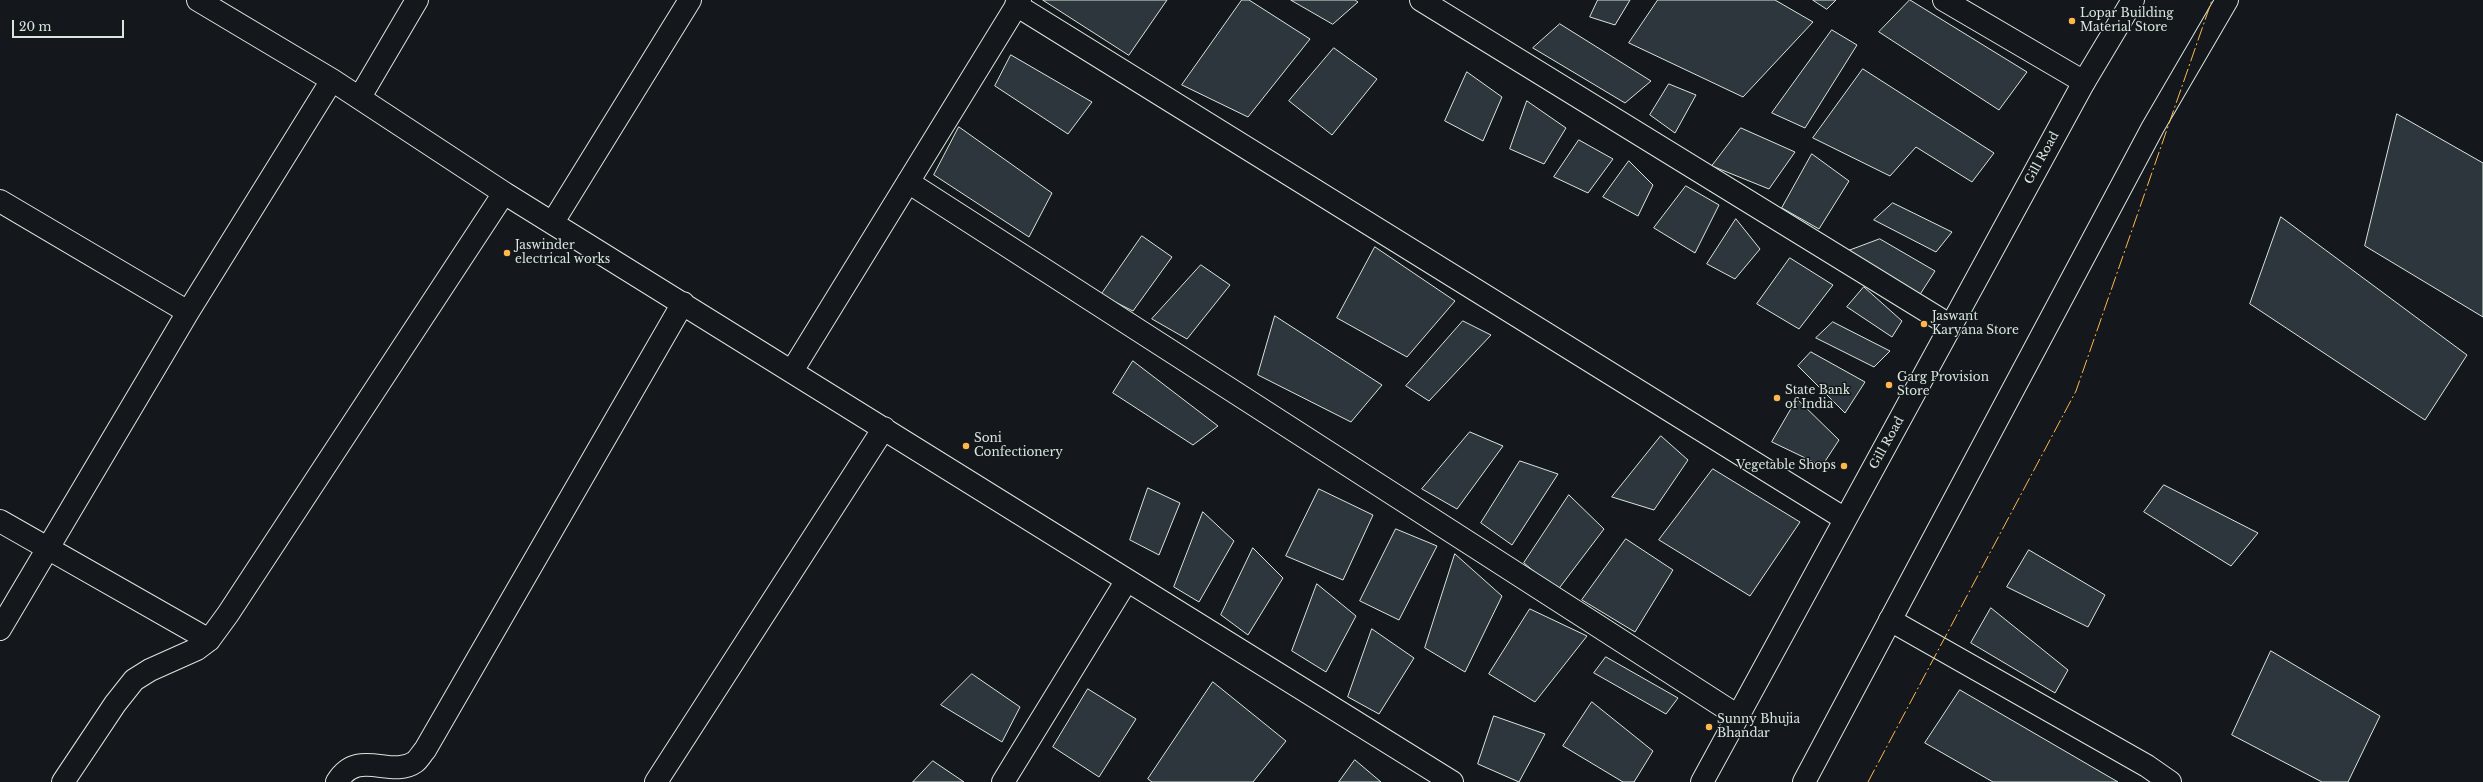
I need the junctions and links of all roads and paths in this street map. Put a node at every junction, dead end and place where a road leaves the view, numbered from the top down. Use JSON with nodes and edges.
{"nodes":[{"id":1,"x":198,"y":0,"type":"edge"},
{"id":2,"x":417,"y":0,"type":"edge"},
{"id":3,"x":690,"y":0,"type":"edge"},
{"id":4,"x":1421,"y":0,"type":"edge"},
{"id":5,"x":1944,"y":0,"type":"edge"},
{"id":6,"x":2133,"y":0,"type":"edge"},
{"id":7,"x":2227,"y":0,"type":"edge"},
{"id":8,"x":1018,"y":3,"type":"edge"},
{"id":9,"x":332,"y":80,"type":"junction"},
{"id":10,"x":2084,"y":82,"type":"junction"},
{"id":11,"x":360,"y":97,"type":"junction"},
{"id":12,"x":908,"y":182,"type":"junction"},
{"id":13,"x":504,"y":192,"type":"junction"},
{"id":14,"x":0,"y":201,"type":"edge"},
{"id":15,"x":554,"y":222,"type":"junction"},
{"id":16,"x":683,"y":303,"type":"junction"},
{"id":17,"x":188,"y":312,"type":"junction"},
{"id":18,"x":1951,"y":326,"type":"junction"},
{"id":19,"x":792,"y":371,"type":"junction"},
{"id":20,"x":884,"y":428,"type":"junction"},
{"id":21,"x":1845,"y":519,"type":"junction"},
{"id":22,"x":0,"y":521,"type":"edge"},
{"id":23,"x":48,"y":547,"type":"junction"},
{"id":24,"x":1127,"y":580,"type":"junction"},
{"id":25,"x":1890,"y":620,"type":"junction"},
{"id":26,"x":0,"y":628,"type":"edge"},
{"id":27,"x":208,"y":640,"type":"junction"},
{"id":28,"x":1738,"y":716,"type":"junction"},
{"id":29,"x":62,"y":782,"type":"edge"},
{"id":30,"x":337,"y":782,"type":"edge"},
{"id":31,"x":656,"y":782,"type":"edge"},
{"id":32,"x":1003,"y":782,"type":"edge"},
{"id":33,"x":1452,"y":782,"type":"edge"},
{"id":34,"x":1702,"y":782,"type":"edge"},
{"id":35,"x":1804,"y":782,"type":"edge"},
{"id":36,"x":2170,"y":782,"type":"edge"}],
"edges":[{"from":1,"to":9,"type":"street"},
{"from":2,"to":11,"type":"street"},
{"from":3,"to":15,"type":"street"},
{"from":4,"to":18,"type":"street"},
{"from":5,"to":10,"type":"street"},
{"from":6,"to":10,"type":"street","name":"Gill Road"},
{"from":7,"to":25,"type":"street"},
{"from":8,"to":12,"type":"street"},
{"from":8,"to":21,"type":"street"},
{"from":9,"to":11,"type":"street"},
{"from":9,"to":17,"type":"street"},
{"from":10,"to":18,"type":"street","name":"Gill Road"},
{"from":11,"to":13,"type":"street"},
{"from":12,"to":19,"type":"street"},
{"from":12,"to":28,"type":"street"},
{"from":13,"to":15,"type":"street"},
{"from":13,"to":27,"type":"street"},
{"from":14,"to":17,"type":"street"},
{"from":15,"to":16,"type":"street"},
{"from":16,"to":19,"type":"street"},
{"from":16,"to":30,"type":"street"},
{"from":17,"to":23,"type":"street"},
{"from":18,"to":21,"type":"street","name":"Gill Road"},
{"from":19,"to":20,"type":"street"},
{"from":20,"to":24,"type":"street"},
{"from":20,"to":31,"type":"street"},
{"from":21,"to":28,"type":"street","name":"Gill Road"},
{"from":22,"to":23,"type":"street"},
{"from":23,"to":26,"type":"street"},
{"from":23,"to":27,"type":"street"},
{"from":24,"to":32,"type":"street"},
{"from":24,"to":33,"type":"street"},
{"from":25,"to":35,"type":"street"},
{"from":25,"to":36,"type":"street"},
{"from":27,"to":29,"type":"street"},
{"from":28,"to":34,"type":"street","name":"Gill Road"}]}
